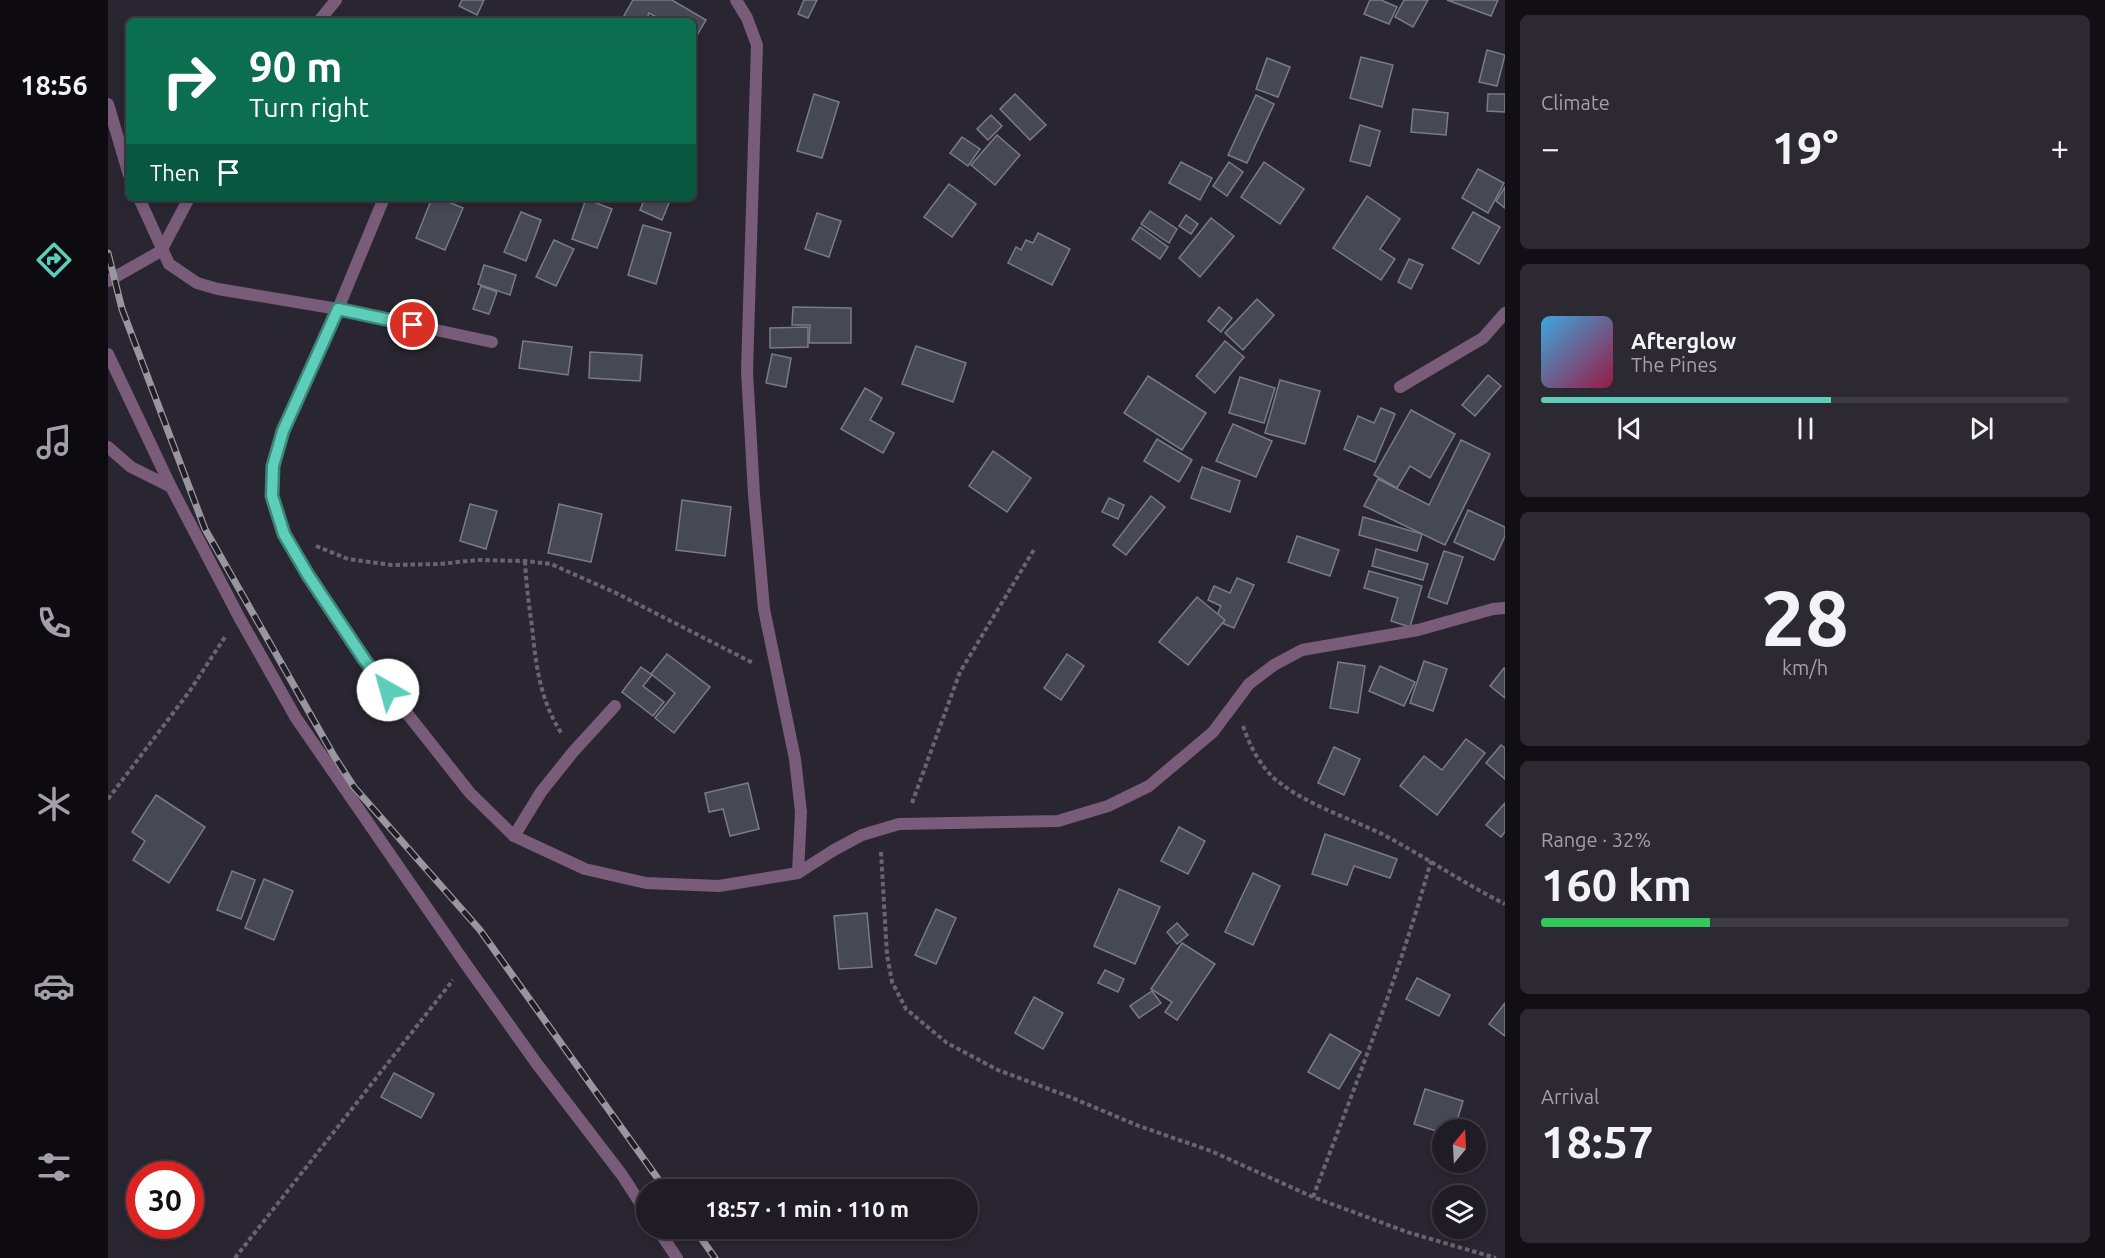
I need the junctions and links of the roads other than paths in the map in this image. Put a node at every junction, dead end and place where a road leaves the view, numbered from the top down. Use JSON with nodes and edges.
{"nodes":[{"id":1,"x":336,"y":0,"type":"edge"},
{"id":2,"x":736,"y":0,"type":"edge"},
{"id":3,"x":322,"y":18,"type":"edge"},
{"id":4,"x":108,"y":104,"type":"edge"},
{"id":5,"x":126,"y":166,"type":"edge"},
{"id":6,"x":140,"y":201,"type":"edge"},
{"id":7,"x":187,"y":201,"type":"edge"},
{"id":8,"x":383,"y":201,"type":"edge"},
{"id":9,"x":161,"y":251,"type":"junction"},
{"id":10,"x":108,"y":281,"type":"edge"},
{"id":11,"x":338,"y":309,"type":"junction"},
{"id":12,"x":1505,"y":314,"type":"edge"},
{"id":13,"x":492,"y":342,"type":"dead end"},
{"id":14,"x":108,"y":354,"type":"edge"},
{"id":15,"x":1400,"y":387,"type":"dead end"},
{"id":16,"x":108,"y":447,"type":"edge"},
{"id":17,"x":171,"y":487,"type":"junction"},
{"id":18,"x":1505,"y":608,"type":"edge"},
{"id":19,"x":615,"y":706,"type":"dead end"},
{"id":20,"x":514,"y":836,"type":"junction"},
{"id":21,"x":798,"y":873,"type":"junction"},
{"id":22,"x":636,"y":1197,"type":"edge"},
{"id":23,"x":664,"y":1239,"type":"edge"},
{"id":24,"x":677,"y":1258,"type":"edge"}],
"edges":[{"from":1,"to":3,"type":"street"},
{"from":2,"to":21,"type":"street"},
{"from":4,"to":5,"type":"street"},
{"from":6,"to":9,"type":"street"},
{"from":7,"to":9,"type":"street"},
{"from":8,"to":11,"type":"street"},
{"from":9,"to":10,"type":"street"},
{"from":9,"to":11,"type":"street"},
{"from":11,"to":13,"type":"street"},
{"from":11,"to":20,"type":"street"},
{"from":12,"to":15,"type":"street"},
{"from":14,"to":17,"type":"street"},
{"from":16,"to":17,"type":"street"},
{"from":17,"to":22,"type":"street"},
{"from":18,"to":21,"type":"street"},
{"from":19,"to":20,"type":"street"},
{"from":20,"to":21,"type":"street"},
{"from":23,"to":24,"type":"street"}]}
